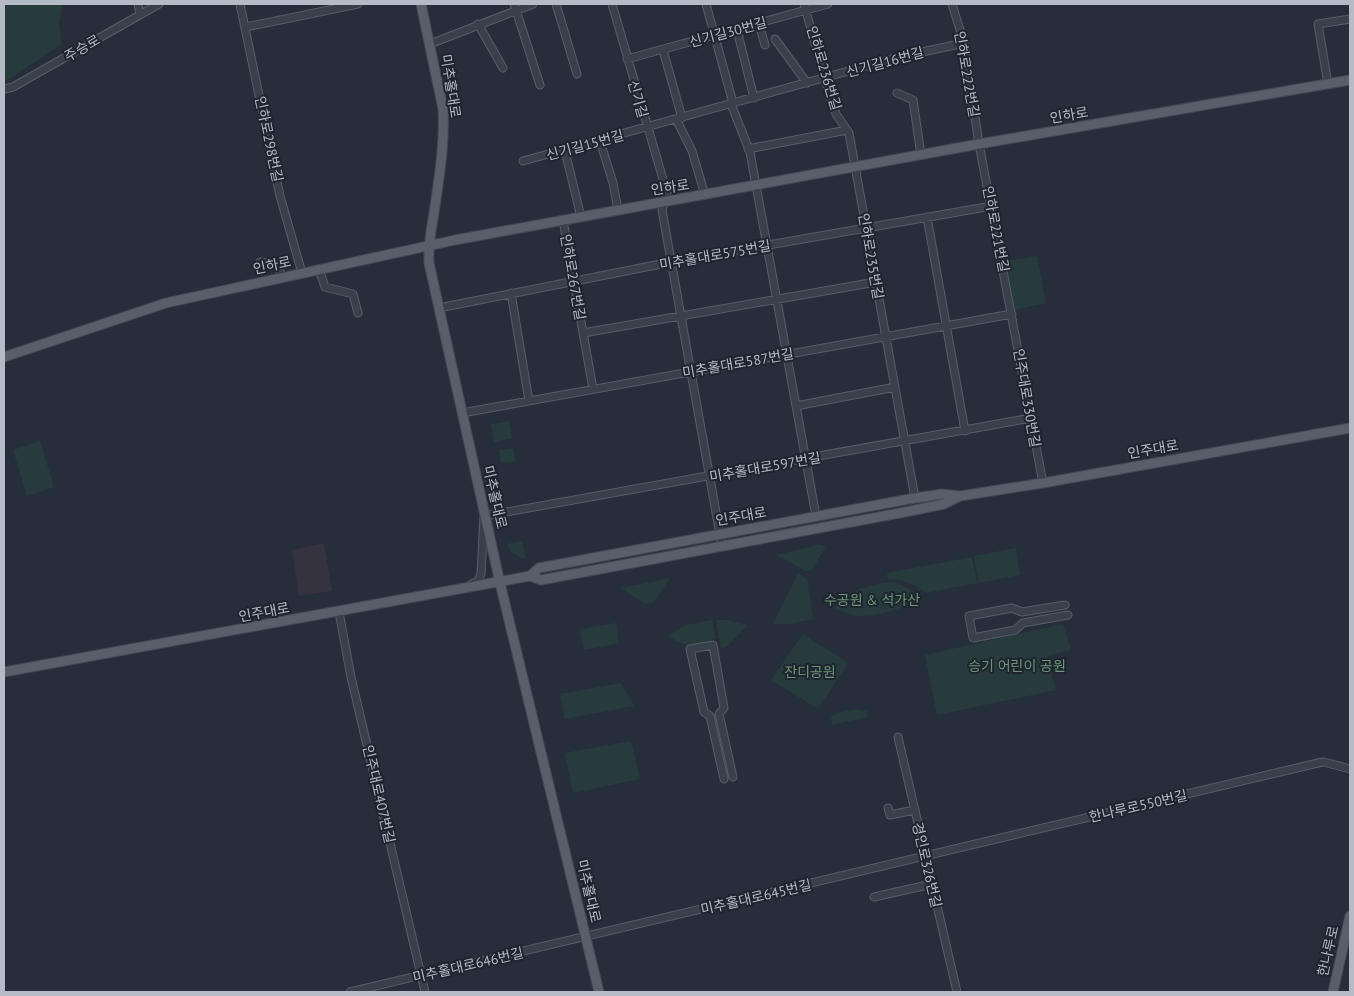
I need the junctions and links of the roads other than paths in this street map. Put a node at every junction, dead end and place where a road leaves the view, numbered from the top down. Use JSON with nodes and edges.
{"nodes":[{"id":1,"x":138,"y":4,"type":"edge"},
{"id":2,"x":159,"y":4,"type":"edge"},
{"id":3,"x":240,"y":4,"type":"edge"},
{"id":4,"x":358,"y":4,"type":"edge"},
{"id":5,"x":421,"y":4,"type":"edge"},
{"id":6,"x":533,"y":4,"type":"edge"},
{"id":7,"x":556,"y":4,"type":"edge"},
{"id":8,"x":612,"y":4,"type":"edge"},
{"id":9,"x":706,"y":4,"type":"edge"},
{"id":10,"x":828,"y":4,"type":"edge"},
{"id":11,"x":952,"y":4,"type":"edge"},
{"id":12,"x":326,"y":7,"type":"edge"},
{"id":13,"x":515,"y":7,"type":"edge"},
{"id":14,"x":805,"y":7,"type":"edge"},
{"id":15,"x":140,"y":15,"type":"junction"},
{"id":16,"x":1350,"y":19,"type":"edge"},
{"id":17,"x":478,"y":24,"type":"junction"},
{"id":18,"x":760,"y":24,"type":"junction"},
{"id":19,"x":246,"y":27,"type":"junction"},
{"id":20,"x":737,"y":30,"type":"junction"},
{"id":21,"x":715,"y":36,"type":"junction"},
{"id":22,"x":775,"y":39,"type":"dead end"},
{"id":23,"x":964,"y":43,"type":"junction"},
{"id":24,"x":430,"y":44,"type":"junction"},
{"id":25,"x":765,"y":45,"type":"dead end"},
{"id":26,"x":663,"y":50,"type":"junction"},
{"id":27,"x":627,"y":59,"type":"junction"},
{"id":28,"x":504,"y":68,"type":"dead end"},
{"id":29,"x":577,"y":74,"type":"dead end"},
{"id":30,"x":825,"y":78,"type":"junction"},
{"id":31,"x":1350,"y":80,"type":"edge"},
{"id":32,"x":807,"y":83,"type":"junction"},
{"id":33,"x":1328,"y":84,"type":"junction"},
{"id":34,"x":540,"y":85,"type":"dead end"},
{"id":35,"x":4,"y":89,"type":"edge"},
{"id":36,"x":897,"y":93,"type":"dead end"},
{"id":37,"x":754,"y":98,"type":"junction"},
{"id":38,"x":732,"y":104,"type":"junction"},
{"id":39,"x":679,"y":118,"type":"junction"},
{"id":40,"x":646,"y":127,"type":"junction"},
{"id":41,"x":847,"y":130,"type":"junction"},
{"id":42,"x":600,"y":141,"type":"junction"},
{"id":43,"x":980,"y":144,"type":"junction"},
{"id":44,"x":748,"y":149,"type":"junction"},
{"id":45,"x":564,"y":151,"type":"junction"},
{"id":46,"x":921,"y":155,"type":"junction"},
{"id":47,"x":853,"y":158,"type":"joint"},
{"id":48,"x":523,"y":161,"type":"dead end"},
{"id":49,"x":856,"y":172,"type":"junction"},
{"id":50,"x":756,"y":186,"type":"junction"},
{"id":51,"x":705,"y":195,"type":"junction"},
{"id":52,"x":666,"y":197,"type":"junction"},
{"id":53,"x":992,"y":206,"type":"junction"},
{"id":54,"x":618,"y":210,"type":"junction"},
{"id":55,"x":581,"y":217,"type":"junction"},
{"id":56,"x":927,"y":217,"type":"junction"},
{"id":57,"x":563,"y":220,"type":"junction"},
{"id":58,"x":866,"y":227,"type":"junction"},
{"id":59,"x":428,"y":246,"type":"junction"},
{"id":60,"x":767,"y":246,"type":"junction"},
{"id":61,"x":260,"y":262,"type":"dead end"},
{"id":62,"x":671,"y":262,"type":"junction"},
{"id":63,"x":302,"y":273,"type":"junction"},
{"id":64,"x":321,"y":275,"type":"dead end"},
{"id":65,"x":282,"y":277,"type":"junction"},
{"id":66,"x":574,"y":281,"type":"junction"},
{"id":67,"x":876,"y":282,"type":"junction"},
{"id":68,"x":511,"y":293,"type":"junction"},
{"id":69,"x":776,"y":299,"type":"junction"},
{"id":70,"x":438,"y":308,"type":"junction"},
{"id":71,"x":358,"y":312,"type":"dead end"},
{"id":72,"x":1012,"y":314,"type":"junction"},
{"id":73,"x":681,"y":316,"type":"junction"},
{"id":74,"x":946,"y":325,"type":"junction"},
{"id":75,"x":583,"y":333,"type":"junction"},
{"id":76,"x":886,"y":336,"type":"junction"},
{"id":77,"x":786,"y":354,"type":"junction"},
{"id":78,"x":4,"y":358,"type":"edge"},
{"id":79,"x":690,"y":371,"type":"junction"},
{"id":80,"x":895,"y":387,"type":"junction"},
{"id":81,"x":593,"y":389,"type":"junction"},
{"id":82,"x":529,"y":401,"type":"junction"},
{"id":83,"x":796,"y":406,"type":"junction"},
{"id":84,"x":462,"y":413,"type":"junction"},
{"id":85,"x":1031,"y":418,"type":"junction"},
{"id":86,"x":1350,"y":428,"type":"edge"},
{"id":87,"x":965,"y":430,"type":"junction"},
{"id":88,"x":905,"y":441,"type":"junction"},
{"id":89,"x":805,"y":460,"type":"junction"},
{"id":90,"x":710,"y":477,"type":"junction"},
{"id":91,"x":1043,"y":483,"type":"junction"},
{"id":92,"x":960,"y":496,"type":"junction"},
{"id":93,"x":915,"y":498,"type":"junction"},
{"id":94,"x":484,"y":516,"type":"junction"},
{"id":95,"x":816,"y":516,"type":"junction"},
{"id":96,"x":720,"y":534,"type":"junction"},
{"id":97,"x":722,"y":546,"type":"junction"},
{"id":98,"x":530,"y":576,"type":"junction"},
{"id":99,"x":500,"y":583,"type":"junction"},
{"id":100,"x":456,"y":590,"type":"junction"},
{"id":101,"x":1065,"y":604,"type":"dead end"},
{"id":102,"x":339,"y":612,"type":"junction"},
{"id":103,"x":1068,"y":615,"type":"dead end"},
{"id":104,"x":4,"y":672,"type":"edge"},
{"id":105,"x":898,"y":737,"type":"dead end"},
{"id":106,"x":1350,"y":769,"type":"edge"},
{"id":107,"x":733,"y":777,"type":"dead end"},
{"id":108,"x":724,"y":779,"type":"dead end"},
{"id":109,"x":888,"y":808,"type":"dead end"},
{"id":110,"x":915,"y":810,"type":"junction"},
{"id":111,"x":926,"y":857,"type":"junction"},
{"id":112,"x":932,"y":884,"type":"junction"},
{"id":113,"x":874,"y":897,"type":"dead end"},
{"id":114,"x":1350,"y":916,"type":"edge"},
{"id":115,"x":586,"y":937,"type":"junction"},
{"id":116,"x":421,"y":976,"type":"junction"},
{"id":117,"x":350,"y":992,"type":"edge"},
{"id":118,"x":425,"y":992,"type":"edge"},
{"id":119,"x":599,"y":992,"type":"edge"},
{"id":120,"x":957,"y":992,"type":"edge"},
{"id":121,"x":1332,"y":992,"type":"edge"}],
"edges":[{"from":1,"to":15,"type":"street"},
{"from":2,"to":15,"type":"street","name":"주승로"},
{"from":3,"to":19,"type":"street","name":"인하로298번길"},
{"from":4,"to":12,"type":"street"},
{"from":5,"to":24,"type":"main road","name":"미추홀대로"},
{"from":6,"to":13,"type":"street"},
{"from":7,"to":29,"type":"street"},
{"from":8,"to":27,"type":"street","name":"신기길"},
{"from":9,"to":21,"type":"street"},
{"from":10,"to":14,"type":"street","name":"신기길30번길"},
{"from":11,"to":23,"type":"street","name":"인하로222번길"},
{"from":12,"to":19,"type":"street"},
{"from":13,"to":17,"type":"street"},
{"from":13,"to":34,"type":"street"},
{"from":14,"to":18,"type":"street","name":"신기길30번길"},
{"from":14,"to":30,"type":"street","name":"인하로236번길"},
{"from":15,"to":35,"type":"street","name":"주승로"},
{"from":16,"to":33,"type":"street"},
{"from":17,"to":24,"type":"street"},
{"from":17,"to":28,"type":"street"},
{"from":18,"to":20,"type":"street","name":"신기길30번길"},
{"from":18,"to":25,"type":"street"},
{"from":19,"to":63,"type":"street","name":"인하로298번길"},
{"from":20,"to":21,"type":"street","name":"신기길30번길"},
{"from":20,"to":37,"type":"street"},
{"from":21,"to":26,"type":"street","name":"신기길30번길"},
{"from":21,"to":38,"type":"street"},
{"from":22,"to":32,"type":"street"},
{"from":23,"to":30,"type":"street","name":"신기길16번길"},
{"from":23,"to":43,"type":"street","name":"인하로222번길"},
{"from":24,"to":59,"type":"main road","name":"미추홀대로"},
{"from":26,"to":27,"type":"street","name":"신기길30번길"},
{"from":26,"to":39,"type":"street"},
{"from":27,"to":40,"type":"street","name":"신기길"},
{"from":30,"to":32,"type":"street","name":"신기길16번길"},
{"from":30,"to":41,"type":"street","name":"인하로236번길"},
{"from":31,"to":33,"type":"main road","name":"인하로"},
{"from":32,"to":37,"type":"street","name":"신기길16번길"},
{"from":33,"to":43,"type":"main road","name":"인하로"},
{"from":36,"to":46,"type":"street"},
{"from":37,"to":38,"type":"street","name":"신기길16번길"},
{"from":38,"to":39,"type":"street","name":"신기길16번길"},
{"from":38,"to":44,"type":"street"},
{"from":39,"to":40,"type":"street","name":"신기길16번길"},
{"from":39,"to":51,"type":"street"},
{"from":40,"to":42,"type":"street","name":"신기길15번길"},
{"from":40,"to":52,"type":"street","name":"신기길"},
{"from":41,"to":44,"type":"street"},
{"from":41,"to":47,"type":"street","name":"인하로236번길"},
{"from":42,"to":45,"type":"street","name":"신기길15번길"},
{"from":42,"to":54,"type":"street"},
{"from":43,"to":46,"type":"main road","name":"인하로"},
{"from":43,"to":53,"type":"street","name":"인하로221번길"},
{"from":44,"to":50,"type":"street"},
{"from":45,"to":48,"type":"street","name":"신기길15번길"},
{"from":45,"to":55,"type":"street"},
{"from":46,"to":49,"type":"main road","name":"인하로"},
{"from":47,"to":49,"type":"street","name":"인하로235번길"},
{"from":49,"to":50,"type":"main road","name":"인하로"},
{"from":49,"to":58,"type":"street","name":"인하로235번길"},
{"from":50,"to":51,"type":"main road","name":"인하로"},
{"from":50,"to":60,"type":"street"},
{"from":51,"to":52,"type":"main road","name":"인하로"},
{"from":52,"to":54,"type":"main road","name":"인하로"},
{"from":52,"to":62,"type":"street","name":"신기길"},
{"from":53,"to":56,"type":"street","name":"미추홀대로575번길"},
{"from":53,"to":72,"type":"street","name":"인하로221번길"},
{"from":54,"to":55,"type":"main road","name":"인하로"},
{"from":55,"to":57,"type":"main road","name":"인하로"},
{"from":56,"to":58,"type":"street","name":"미추홀대로575번길"},
{"from":56,"to":74,"type":"street"},
{"from":57,"to":59,"type":"main road","name":"인하로"},
{"from":57,"to":66,"type":"street","name":"인하로267번길"},
{"from":58,"to":60,"type":"street","name":"미추홀대로575번길"},
{"from":58,"to":67,"type":"street","name":"인하로235번길"},
{"from":59,"to":63,"type":"main road","name":"인하로"},
{"from":59,"to":70,"type":"main road","name":"미추홀대로"},
{"from":60,"to":62,"type":"street","name":"미추홀대로575번길"},
{"from":60,"to":69,"type":"street"},
{"from":61,"to":65,"type":"street"},
{"from":62,"to":66,"type":"street","name":"미추홀대로575번길"},
{"from":62,"to":73,"type":"street","name":"신기길"},
{"from":63,"to":65,"type":"main road","name":"인하로"},
{"from":64,"to":71,"type":"street"},
{"from":65,"to":78,"type":"main road","name":"인하로"},
{"from":66,"to":68,"type":"street","name":"미추홀대로575번길"},
{"from":66,"to":75,"type":"street","name":"인하로267번길"},
{"from":67,"to":69,"type":"street","name":"인하로267번길"},
{"from":67,"to":76,"type":"street","name":"인하로235번길"},
{"from":68,"to":70,"type":"street","name":"미추홀대로575번길"},
{"from":68,"to":82,"type":"street"},
{"from":69,"to":73,"type":"street","name":"인하로267번길"},
{"from":69,"to":77,"type":"street"},
{"from":70,"to":84,"type":"main road","name":"미추홀대로"},
{"from":72,"to":74,"type":"street","name":"미추홀대로587번길"},
{"from":72,"to":85,"type":"street","name":"인주대로330번길"},
{"from":73,"to":75,"type":"street","name":"인하로267번길"},
{"from":73,"to":79,"type":"street","name":"신기길"},
{"from":74,"to":76,"type":"street","name":"미추홀대로587번길"},
{"from":74,"to":87,"type":"street"},
{"from":75,"to":81,"type":"street","name":"인하로267번길"},
{"from":76,"to":77,"type":"street","name":"미추홀대로587번길"},
{"from":76,"to":80,"type":"street","name":"인하로235번길"},
{"from":77,"to":79,"type":"street","name":"미추홀대로587번길"},
{"from":77,"to":83,"type":"street"},
{"from":79,"to":81,"type":"street","name":"미추홀대로587번길"},
{"from":79,"to":90,"type":"street","name":"신기길"},
{"from":80,"to":83,"type":"street"},
{"from":80,"to":88,"type":"street","name":"인하로235번길"},
{"from":81,"to":82,"type":"street","name":"미추홀대로587번길"},
{"from":82,"to":84,"type":"street","name":"미추홀대로587번길"},
{"from":83,"to":89,"type":"street"},
{"from":84,"to":94,"type":"main road","name":"미추홀대로"},
{"from":85,"to":87,"type":"street","name":"미추홀대로597번길"},
{"from":85,"to":91,"type":"street","name":"인주대로330번길"},
{"from":86,"to":91,"type":"main road","name":"인주대로"},
{"from":87,"to":88,"type":"street","name":"미추홀대로597번길"},
{"from":88,"to":89,"type":"street","name":"미추홀대로597번길"},
{"from":88,"to":93,"type":"street","name":"인하로235번길"},
{"from":89,"to":90,"type":"street","name":"미추홀대로597번길"},
{"from":89,"to":95,"type":"street"},
{"from":90,"to":94,"type":"street","name":"미추홀대로597번길"},
{"from":90,"to":96,"type":"street","name":"신기길"},
{"from":91,"to":92,"type":"main road","name":"인주대로"},
{"from":92,"to":93,"type":"main road","name":"인주대로"},
{"from":92,"to":97,"type":"main road","name":"인주대로"},
{"from":93,"to":95,"type":"main road","name":"인주대로"},
{"from":94,"to":99,"type":"main road","name":"미추홀대로"},
{"from":94,"to":100,"type":"street"},
{"from":95,"to":96,"type":"main road","name":"인주대로"},
{"from":96,"to":97,"type":"street","name":"신기길"},
{"from":96,"to":98,"type":"main road","name":"인주대로"},
{"from":97,"to":98,"type":"main road","name":"인주대로"},
{"from":98,"to":99,"type":"main road","name":"인주대로"},
{"from":99,"to":100,"type":"main road","name":"인주대로"},
{"from":99,"to":115,"type":"main road","name":"미추홀대로"},
{"from":100,"to":102,"type":"main road","name":"인주대로"},
{"from":101,"to":103,"type":"street"},
{"from":102,"to":104,"type":"main road","name":"인주대로"},
{"from":102,"to":116,"type":"street","name":"인주대로407번길"},
{"from":105,"to":110,"type":"street","name":"경인로326번길"},
{"from":106,"to":111,"type":"street","name":"한나루로550번길"},
{"from":107,"to":108,"type":"street"},
{"from":109,"to":110,"type":"street"},
{"from":110,"to":111,"type":"street","name":"경인로326번길"},
{"from":111,"to":112,"type":"street","name":"경인로326번길"},
{"from":111,"to":115,"type":"street","name":"미추홀대로645번길"},
{"from":112,"to":113,"type":"street"},
{"from":112,"to":120,"type":"street","name":"경인로326번길"},
{"from":114,"to":121,"type":"main road","name":"한나루로"},
{"from":115,"to":116,"type":"street","name":"미추홀대로646번길"},
{"from":115,"to":119,"type":"main road","name":"미추홀대로"},
{"from":116,"to":117,"type":"street","name":"미추홀대로646번길"},
{"from":116,"to":118,"type":"street","name":"인주대로407번길"}]}
